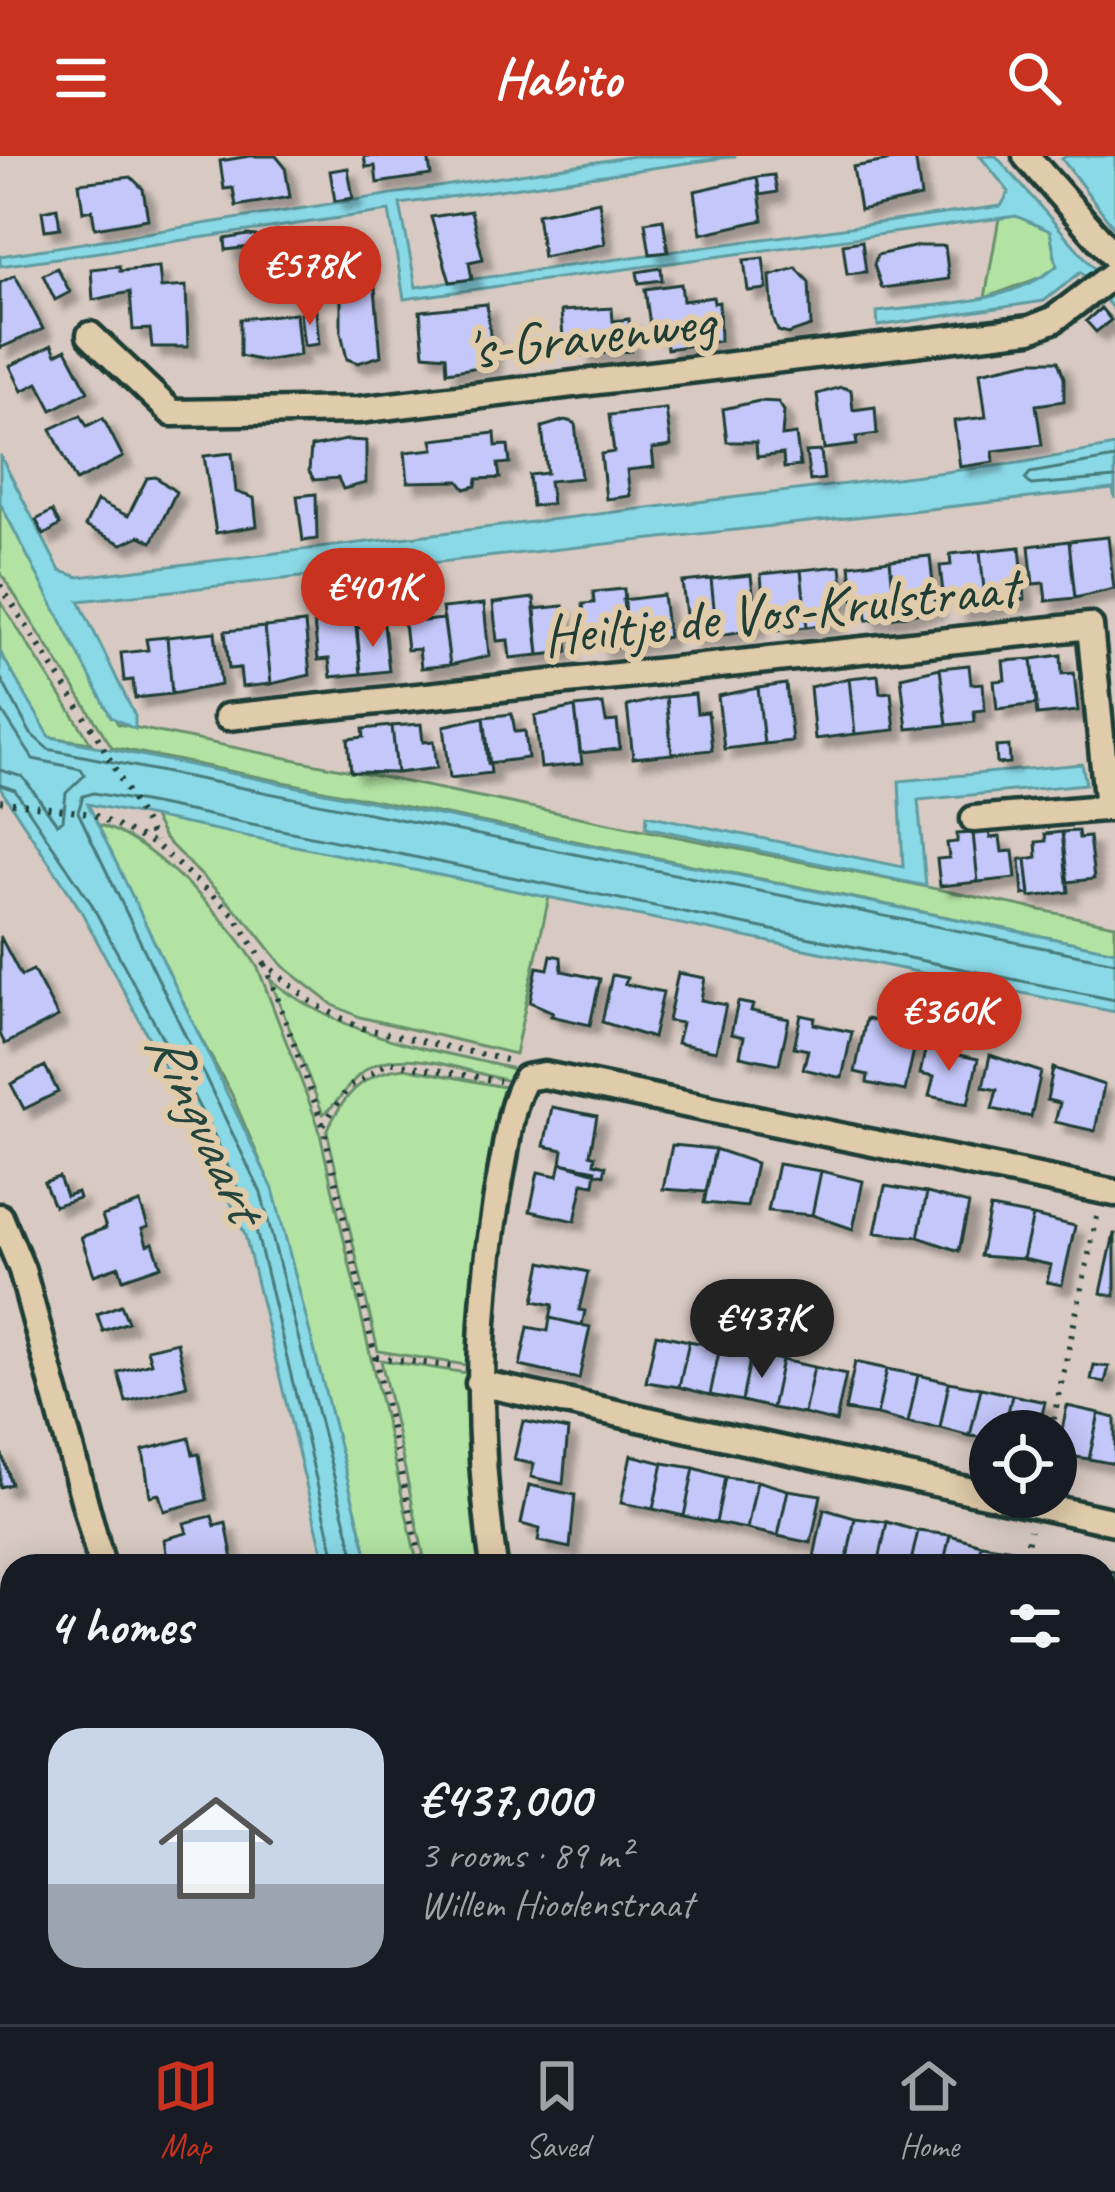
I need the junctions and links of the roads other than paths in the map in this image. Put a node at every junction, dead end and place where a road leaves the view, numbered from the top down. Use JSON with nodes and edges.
{"nodes":[{"id":1,"x":1026,"y":156,"type":"edge"},
{"id":2,"x":1115,"y":257,"type":"edge"},
{"id":3,"x":1115,"y":273,"type":"edge"},
{"id":4,"x":90,"y":335,"type":"dead end"},
{"id":5,"x":227,"y":717,"type":"dead end"},
{"id":6,"x":1112,"y":808,"type":"edge"},
{"id":7,"x":974,"y":819,"type":"dead end"},
{"id":8,"x":1109,"y":1191,"type":"edge"},
{"id":9,"x":0,"y":1217,"type":"edge"},
{"id":10,"x":479,"y":1383,"type":"junction"},
{"id":11,"x":969,"y":1490,"type":"edge"},
{"id":12,"x":1077,"y":1514,"type":"edge"},
{"id":13,"x":1115,"y":1522,"type":"edge"},
{"id":14,"x":99,"y":1554,"type":"edge"},
{"id":15,"x":492,"y":1554,"type":"edge"}],
"edges":[{"from":1,"to":2,"type":"street"},
{"from":3,"to":4,"type":"street","name":"'s-Gravenweg"},
{"from":5,"to":6,"type":"street","name":"Heiltje de Vos-Krulstraat"},
{"from":6,"to":7,"type":"street"},
{"from":8,"to":10,"type":"street"},
{"from":9,"to":14,"type":"street"},
{"from":10,"to":11,"type":"street"},
{"from":10,"to":15,"type":"street"},
{"from":12,"to":13,"type":"street"}]}
